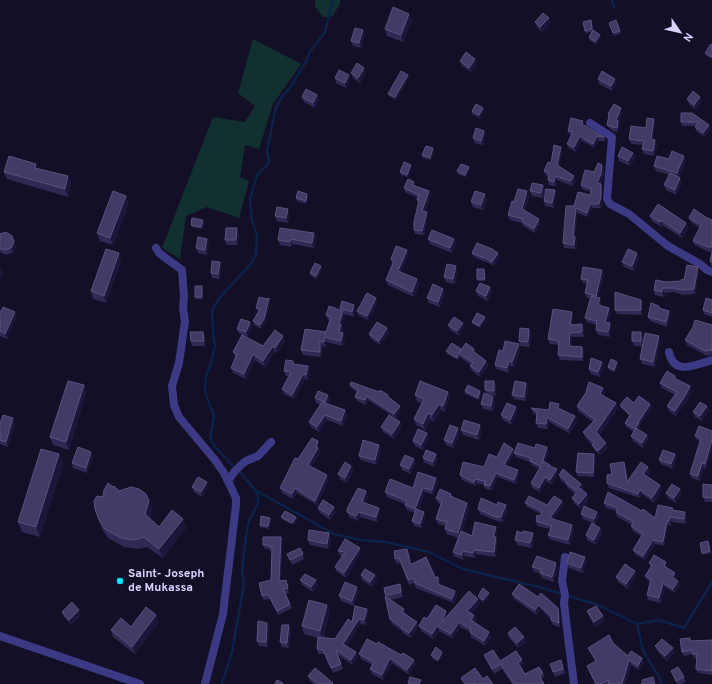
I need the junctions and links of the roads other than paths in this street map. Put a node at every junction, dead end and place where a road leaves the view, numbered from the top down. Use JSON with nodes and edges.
{"nodes":[{"id":1,"x":590,"y":123,"type":"dead end"},
{"id":2,"x":156,"y":248,"type":"dead end"},
{"id":3,"x":712,"y":272,"type":"edge"},
{"id":4,"x":669,"y":352,"type":"dead end"},
{"id":5,"x":712,"y":360,"type":"edge"},
{"id":6,"x":271,"y":442,"type":"dead end"},
{"id":7,"x":228,"y":481,"type":"junction"},
{"id":8,"x":565,"y":557,"type":"dead end"},
{"id":9,"x":0,"y":636,"type":"edge"},
{"id":10,"x":140,"y":684,"type":"edge"},
{"id":11,"x":205,"y":684,"type":"edge"},
{"id":12,"x":574,"y":684,"type":"edge"}],
"edges":[{"from":1,"to":3,"type":"street"},
{"from":2,"to":7,"type":"street"},
{"from":4,"to":5,"type":"street"},
{"from":6,"to":7,"type":"street"},
{"from":7,"to":11,"type":"street"},
{"from":8,"to":12,"type":"street"},
{"from":9,"to":10,"type":"street"}]}
